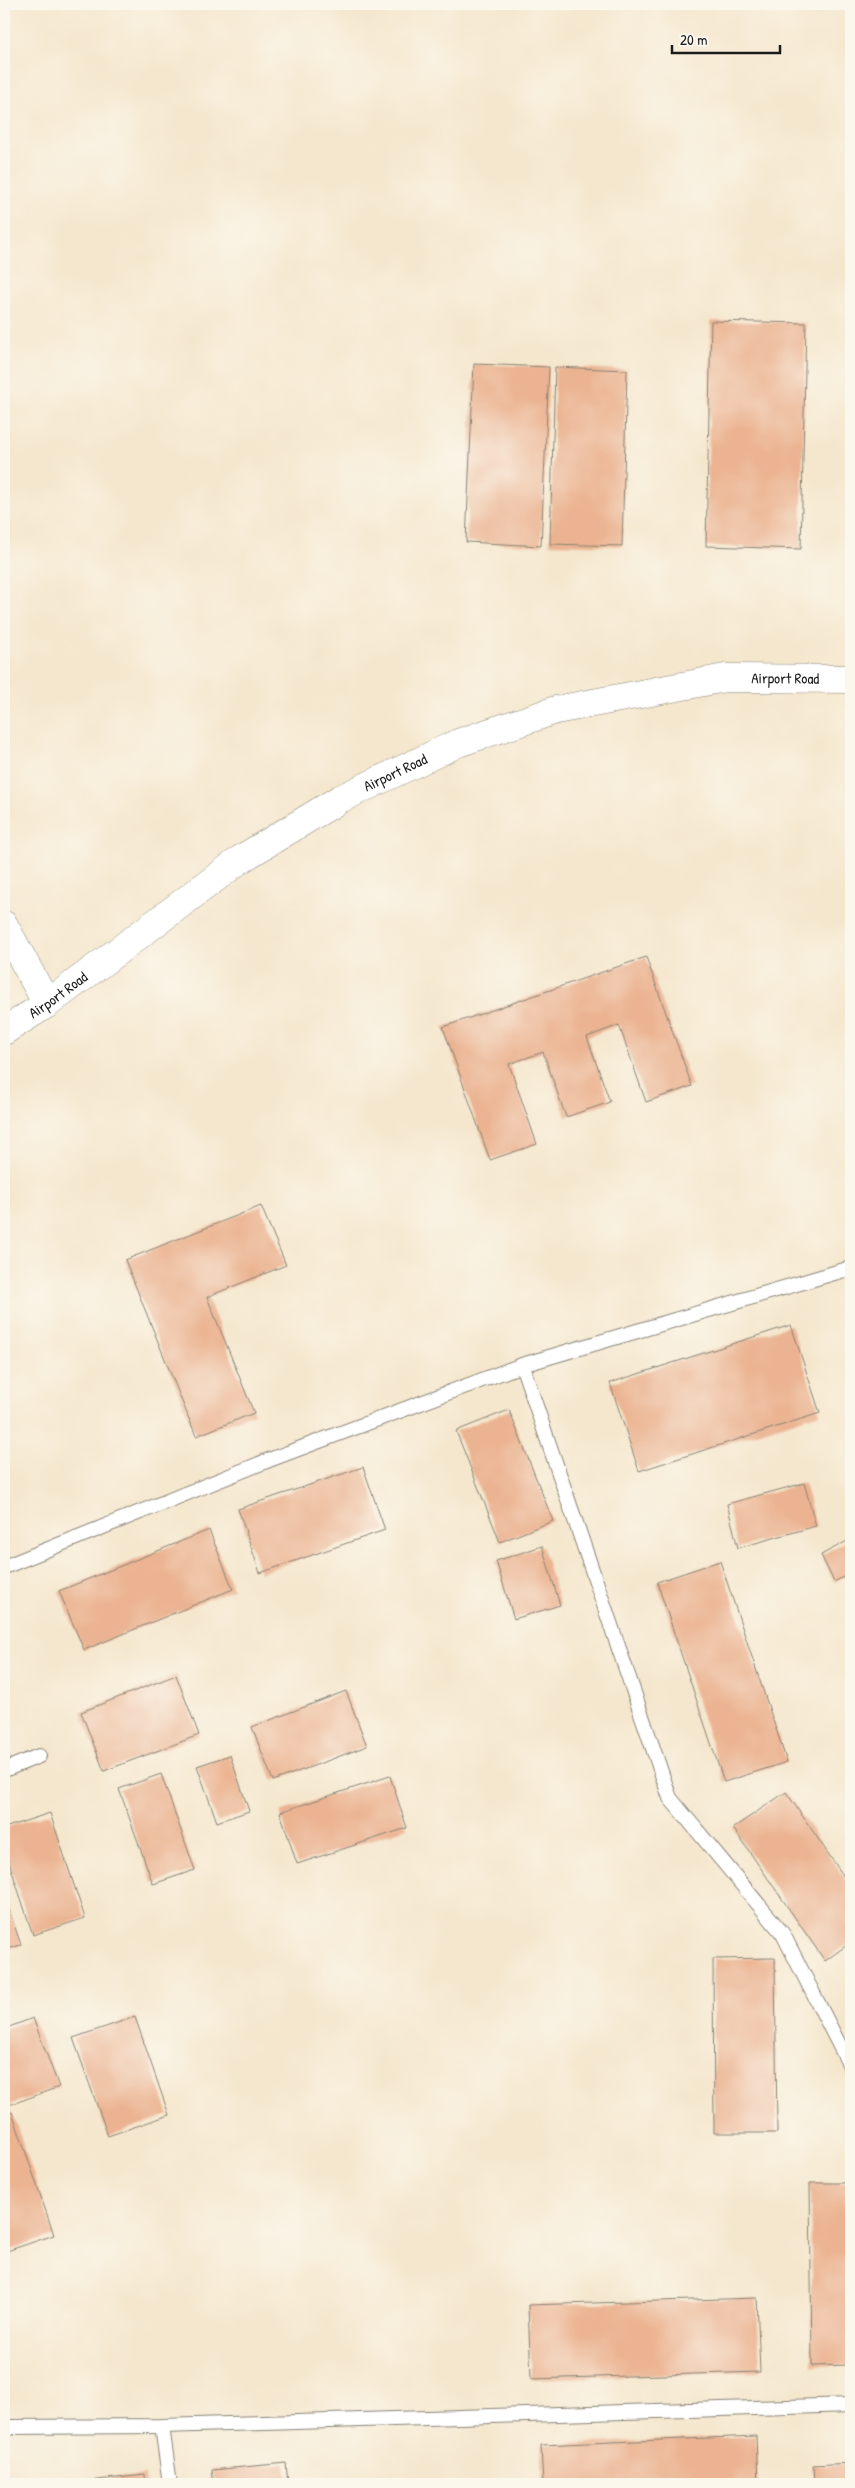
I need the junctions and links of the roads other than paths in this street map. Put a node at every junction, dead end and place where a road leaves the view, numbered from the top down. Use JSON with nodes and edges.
{"nodes":[{"id":1,"x":851,"y":679,"type":"edge"},
{"id":2,"x":4,"y":925,"type":"edge"},
{"id":3,"x":47,"y":1004,"type":"junction"},
{"id":4,"x":4,"y":1032,"type":"edge"},
{"id":5,"x":851,"y":1268,"type":"edge"},
{"id":6,"x":522,"y":1365,"type":"junction"},
{"id":7,"x":4,"y":1567,"type":"edge"},
{"id":8,"x":40,"y":1756,"type":"dead end"},
{"id":9,"x":4,"y":1770,"type":"edge"},
{"id":10,"x":851,"y":2068,"type":"edge"},
{"id":11,"x":851,"y":2405,"type":"edge"},
{"id":12,"x":162,"y":2426,"type":"junction"},
{"id":13,"x":4,"y":2427,"type":"edge"},
{"id":14,"x":170,"y":2484,"type":"edge"}],
"edges":[{"from":1,"to":3,"type":"main road","name":"Airport Road"},
{"from":2,"to":3,"type":"main road"},
{"from":3,"to":4,"type":"main road","name":"Airport Road"},
{"from":5,"to":6,"type":"lane"},
{"from":6,"to":7,"type":"lane"},
{"from":6,"to":10,"type":"lane"},
{"from":8,"to":9,"type":"lane"},
{"from":11,"to":12,"type":"lane"},
{"from":12,"to":13,"type":"lane"},
{"from":12,"to":14,"type":"lane"}]}
